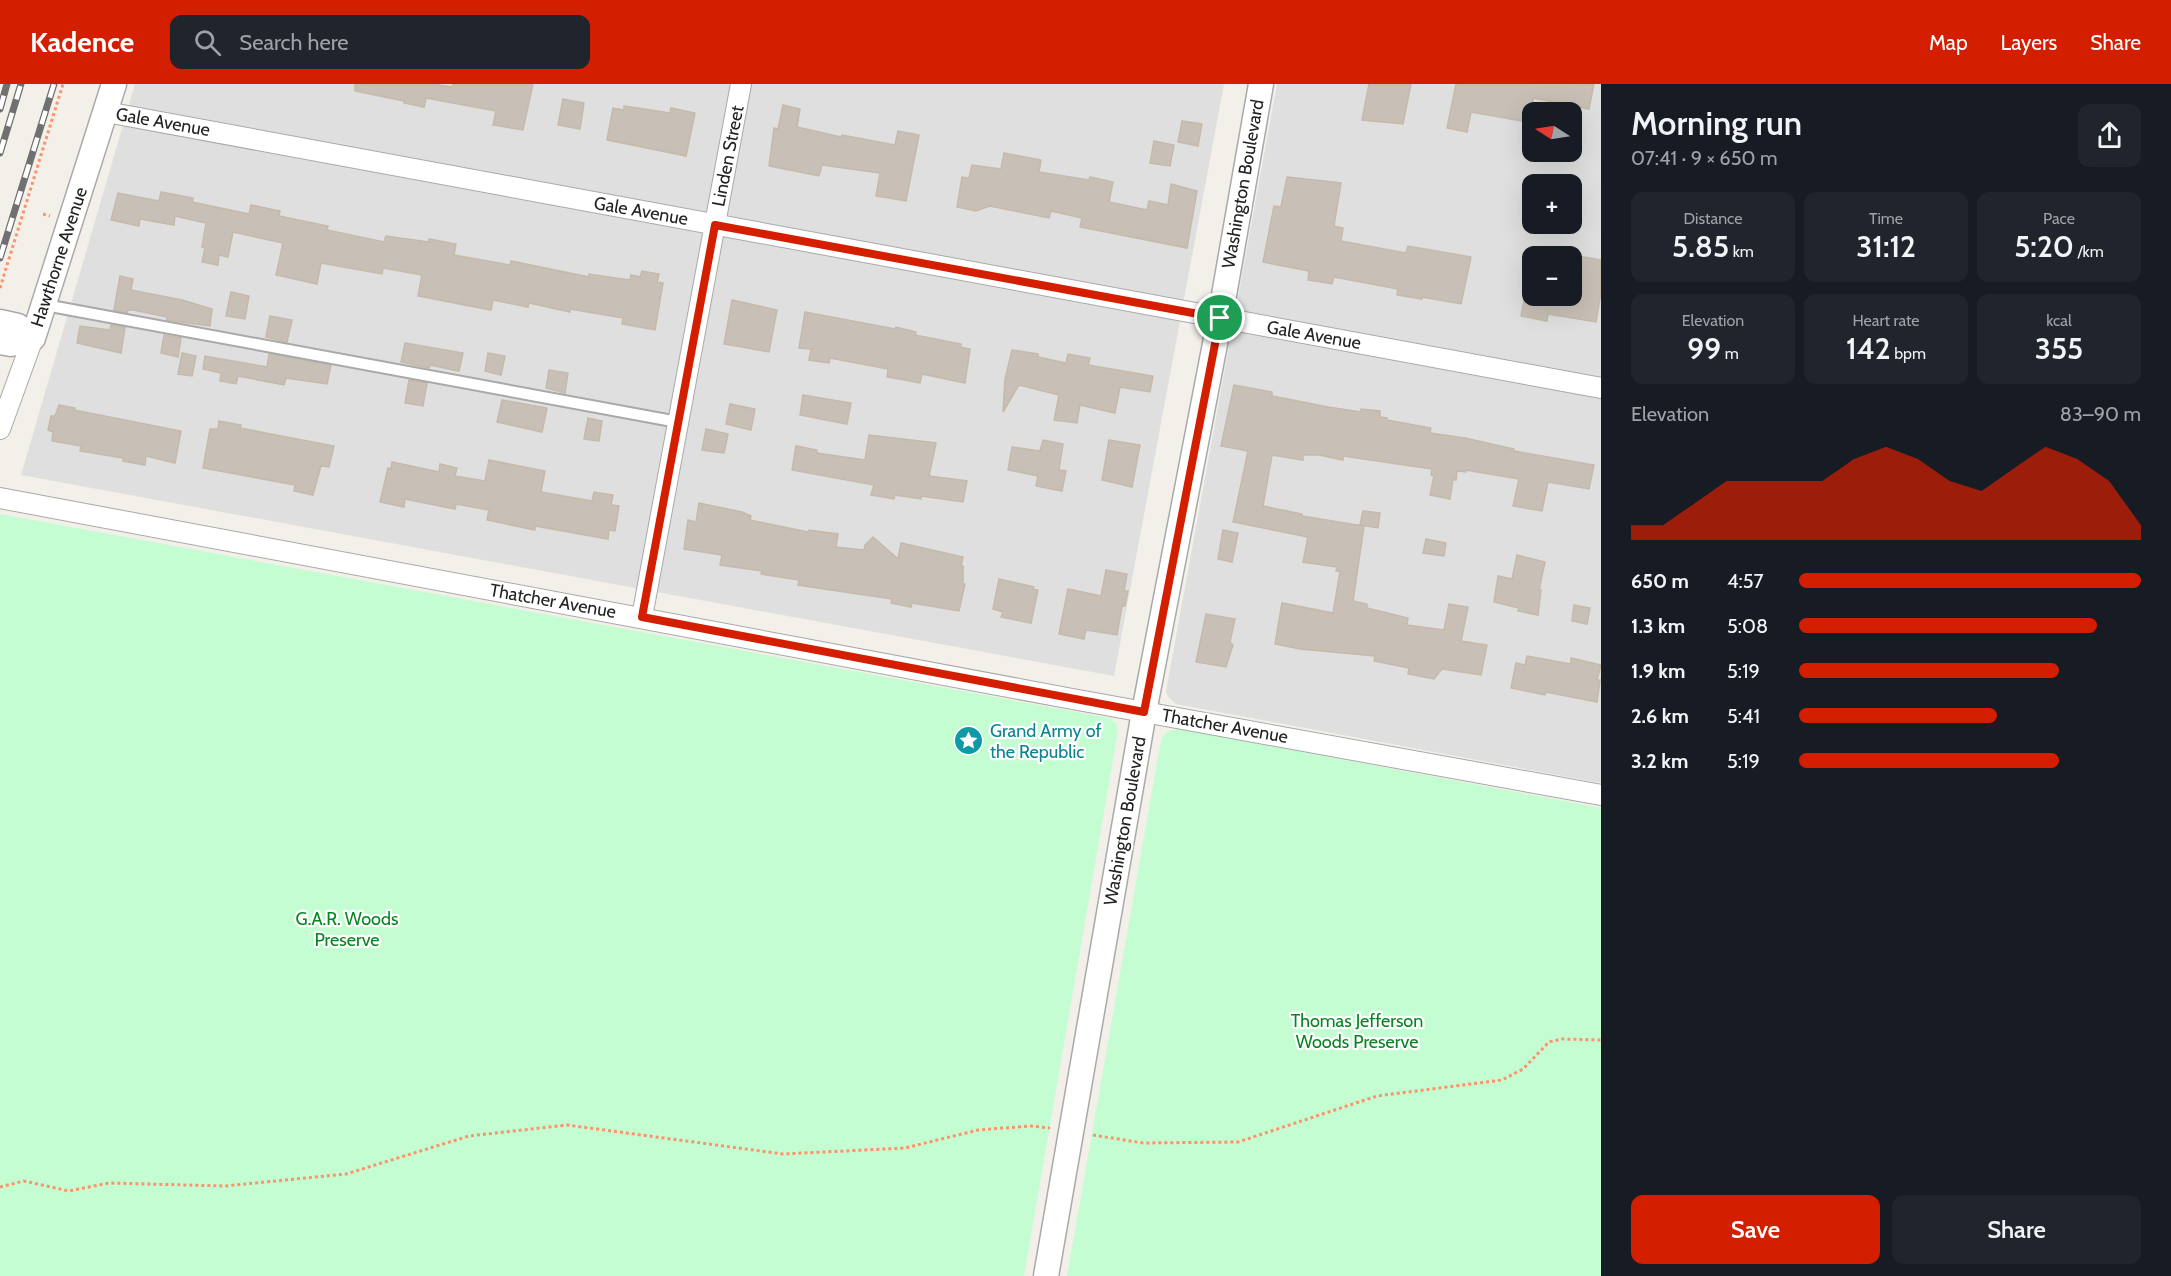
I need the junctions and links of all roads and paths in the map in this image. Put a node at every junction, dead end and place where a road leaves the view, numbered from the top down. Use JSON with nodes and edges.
{"nodes":[{"id":1,"x":63,"y":84,"type":"edge"},
{"id":2,"x":114,"y":84,"type":"edge"},
{"id":3,"x":741,"y":84,"type":"edge"},
{"id":4,"x":1261,"y":84,"type":"edge"},
{"id":5,"x":106,"y":112,"type":"junction"},
{"id":6,"x":715,"y":225,"type":"junction"},
{"id":7,"x":0,"y":288,"type":"edge"},
{"id":8,"x":45,"y":305,"type":"junction"},
{"id":9,"x":1220,"y":318,"type":"junction"},
{"id":10,"x":0,"y":322,"type":"edge"},
{"id":11,"x":33,"y":338,"type":"junction"},
{"id":12,"x":0,"y":342,"type":"edge"},
{"id":13,"x":1601,"y":388,"type":"edge"},
{"id":14,"x":678,"y":422,"type":"junction"},
{"id":15,"x":0,"y":429,"type":"edge"},
{"id":16,"x":0,"y":498,"type":"edge"},
{"id":17,"x":642,"y":617,"type":"junction"},
{"id":18,"x":1144,"y":712,"type":"junction"},
{"id":19,"x":1601,"y":795,"type":"edge"},
{"id":20,"x":1601,"y":1040,"type":"edge"},
{"id":21,"x":1050,"y":1128,"type":"dead end"},
{"id":22,"x":1091,"y":1135,"type":"dead end"},
{"id":23,"x":0,"y":1187,"type":"edge"},
{"id":24,"x":1046,"y":1276,"type":"edge"}],
"edges":[{"from":1,"to":7,"type":"path"},
{"from":2,"to":5,"type":"street","name":"Hawthorne Avenue"},
{"from":3,"to":6,"type":"street","name":"Linden Street"},
{"from":4,"to":9,"type":"street","name":"Washington Boulevard"},
{"from":5,"to":6,"type":"street","name":"Gale Avenue"},
{"from":5,"to":8,"type":"street","name":"Hawthorne Avenue"},
{"from":6,"to":9,"type":"street","name":"Gale Avenue"},
{"from":6,"to":14,"type":"street","name":"Linden Street"},
{"from":8,"to":11,"type":"street","name":"Hawthorne Avenue"},
{"from":8,"to":14,"type":"lane"},
{"from":9,"to":13,"type":"street","name":"Gale Avenue"},
{"from":9,"to":18,"type":"street","name":"Washington Boulevard"},
{"from":10,"to":11,"type":"street"},
{"from":11,"to":12,"type":"street"},
{"from":11,"to":15,"type":"street","name":"Hawthorne Avenue"},
{"from":14,"to":17,"type":"street","name":"Linden Street"},
{"from":16,"to":17,"type":"street","name":"Thatcher Avenue"},
{"from":17,"to":18,"type":"street","name":"Thatcher Avenue"},
{"from":18,"to":19,"type":"street","name":"Thatcher Avenue"},
{"from":18,"to":24,"type":"street","name":"Washington Boulevard"},
{"from":20,"to":22,"type":"path"},
{"from":21,"to":23,"type":"path"}]}
